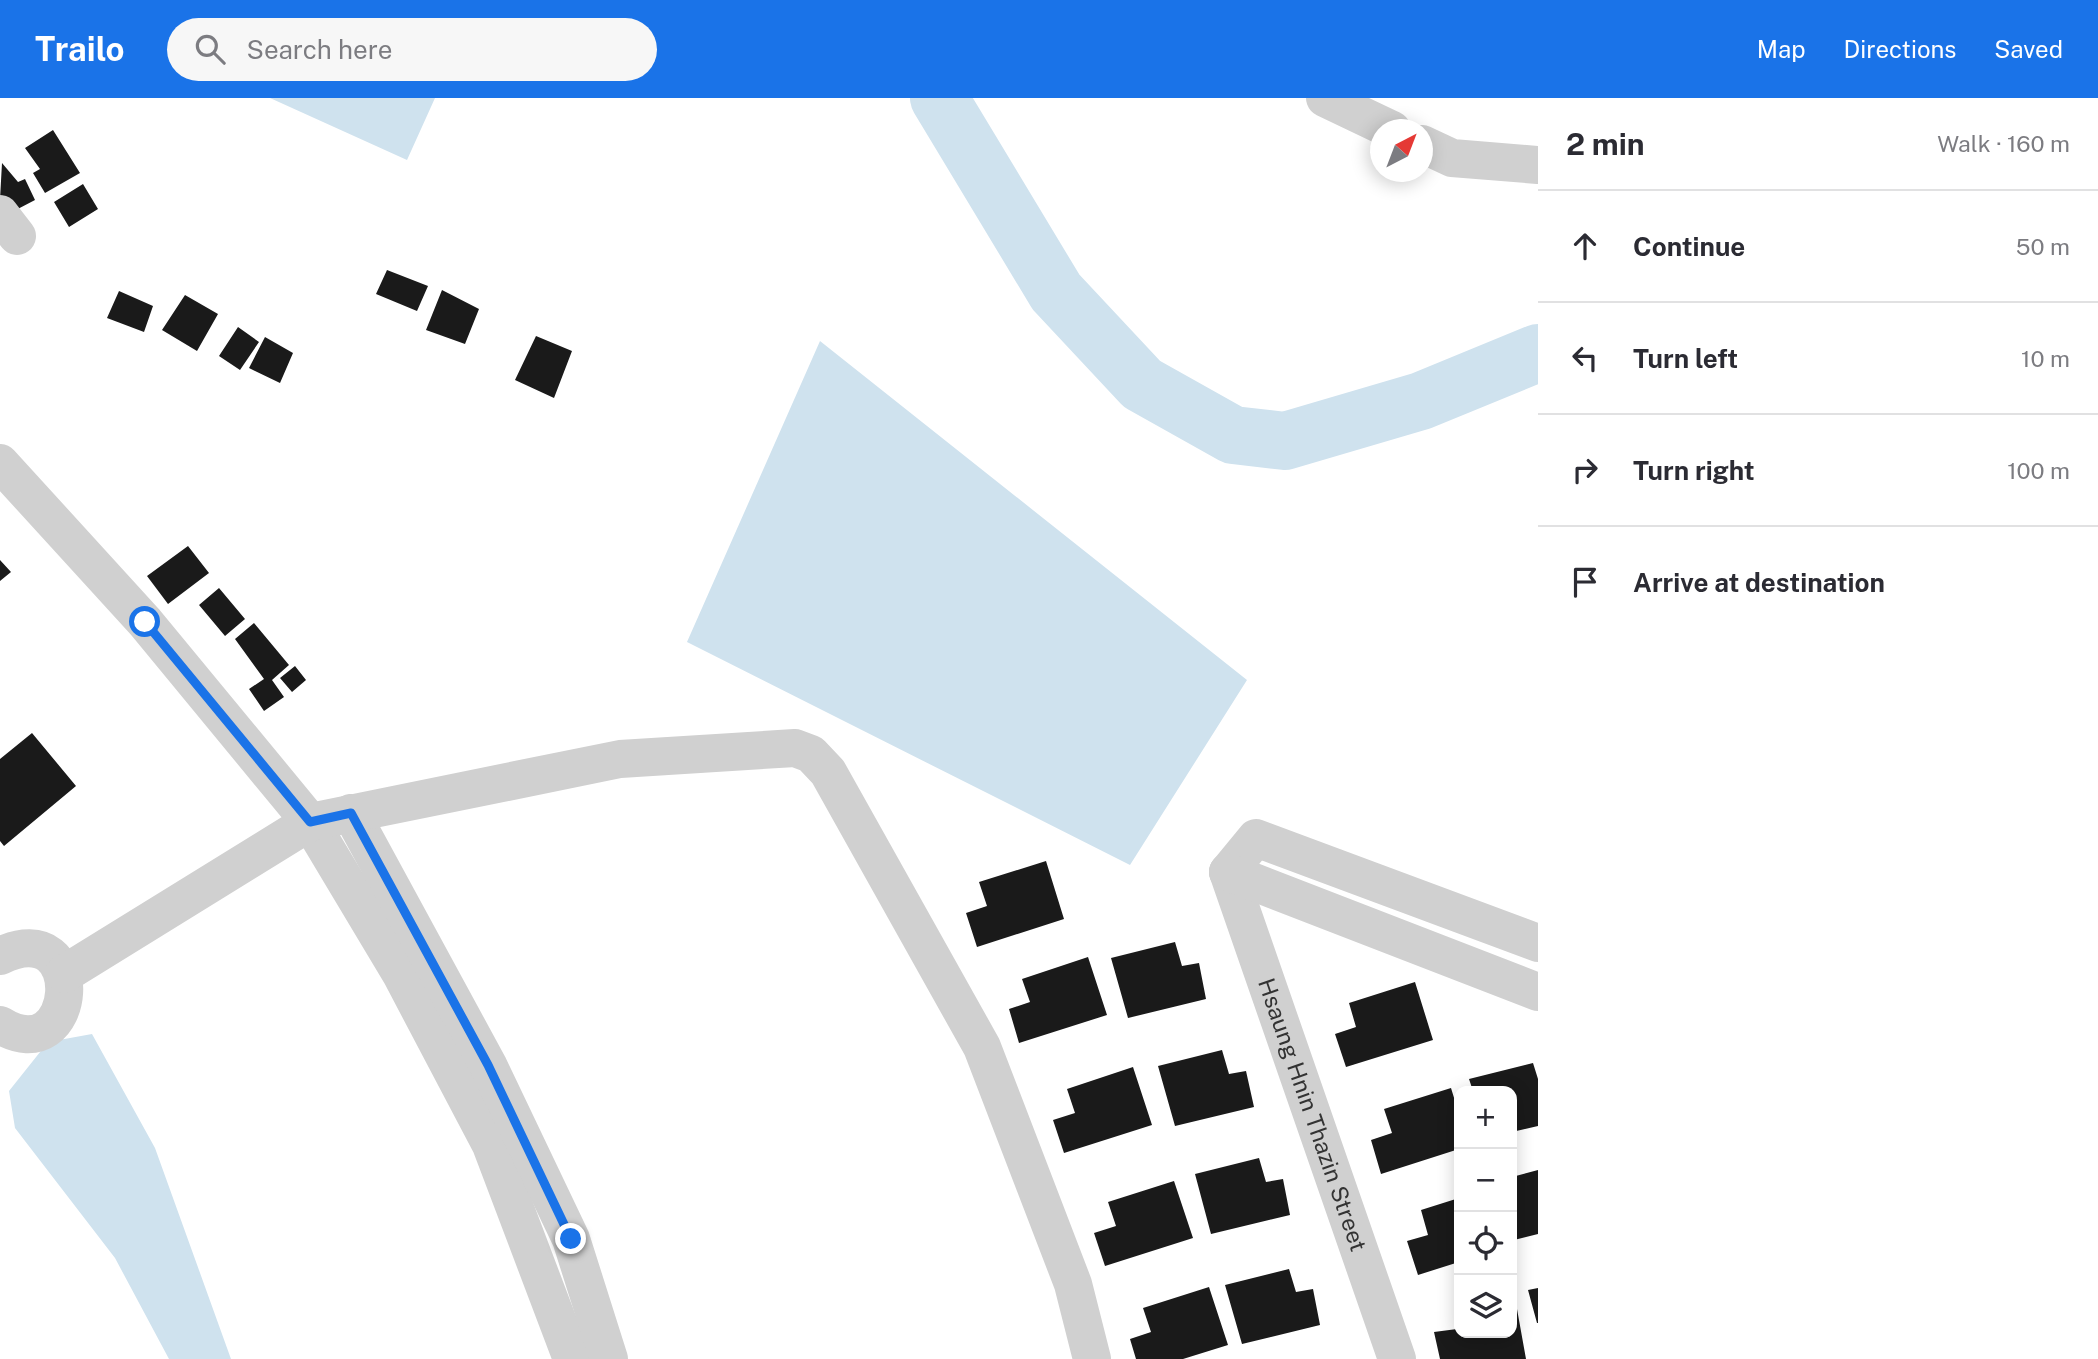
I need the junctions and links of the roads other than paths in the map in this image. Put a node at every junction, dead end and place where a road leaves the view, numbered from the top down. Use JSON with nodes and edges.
{"nodes":[{"id":1,"x":1325,"y":98,"type":"edge"},
{"id":2,"x":1370,"y":119,"type":"edge"},
{"id":3,"x":1433,"y":149,"type":"edge"},
{"id":4,"x":1538,"y":165,"type":"edge"},
{"id":5,"x":0,"y":463,"type":"edge"},
{"id":6,"x":351,"y":813,"type":"junction"},
{"id":7,"x":310,"y":822,"type":"junction"},
{"id":8,"x":1228,"y":872,"type":"junction"},
{"id":9,"x":1538,"y":943,"type":"edge"},
{"id":10,"x":0,"y":956,"type":"edge"},
{"id":11,"x":64,"y":974,"type":"junction"},
{"id":12,"x":1538,"y":992,"type":"edge"},
{"id":13,"x":0,"y":1025,"type":"edge"},
{"id":14,"x":571,"y":1239,"type":"junction"},
{"id":15,"x":534,"y":1257,"type":"junction"},
{"id":16,"x":572,"y":1359,"type":"edge"},
{"id":17,"x":609,"y":1359,"type":"edge"},
{"id":18,"x":1092,"y":1359,"type":"edge"},
{"id":19,"x":1397,"y":1359,"type":"edge"}],
"edges":[{"from":1,"to":2,"type":"street"},
{"from":3,"to":4,"type":"street"},
{"from":5,"to":7,"type":"street"},
{"from":6,"to":7,"type":"street"},
{"from":6,"to":14,"type":"street"},
{"from":6,"to":18,"type":"street"},
{"from":7,"to":11,"type":"street"},
{"from":7,"to":15,"type":"street"},
{"from":8,"to":9,"type":"street"},
{"from":8,"to":12,"type":"street"},
{"from":8,"to":19,"type":"street","name":"Hsaung Hnin Thazin Street"},
{"from":10,"to":11,"type":"street"},
{"from":11,"to":13,"type":"street"},
{"from":14,"to":15,"type":"street"},
{"from":14,"to":17,"type":"street"},
{"from":15,"to":16,"type":"street"}]}
